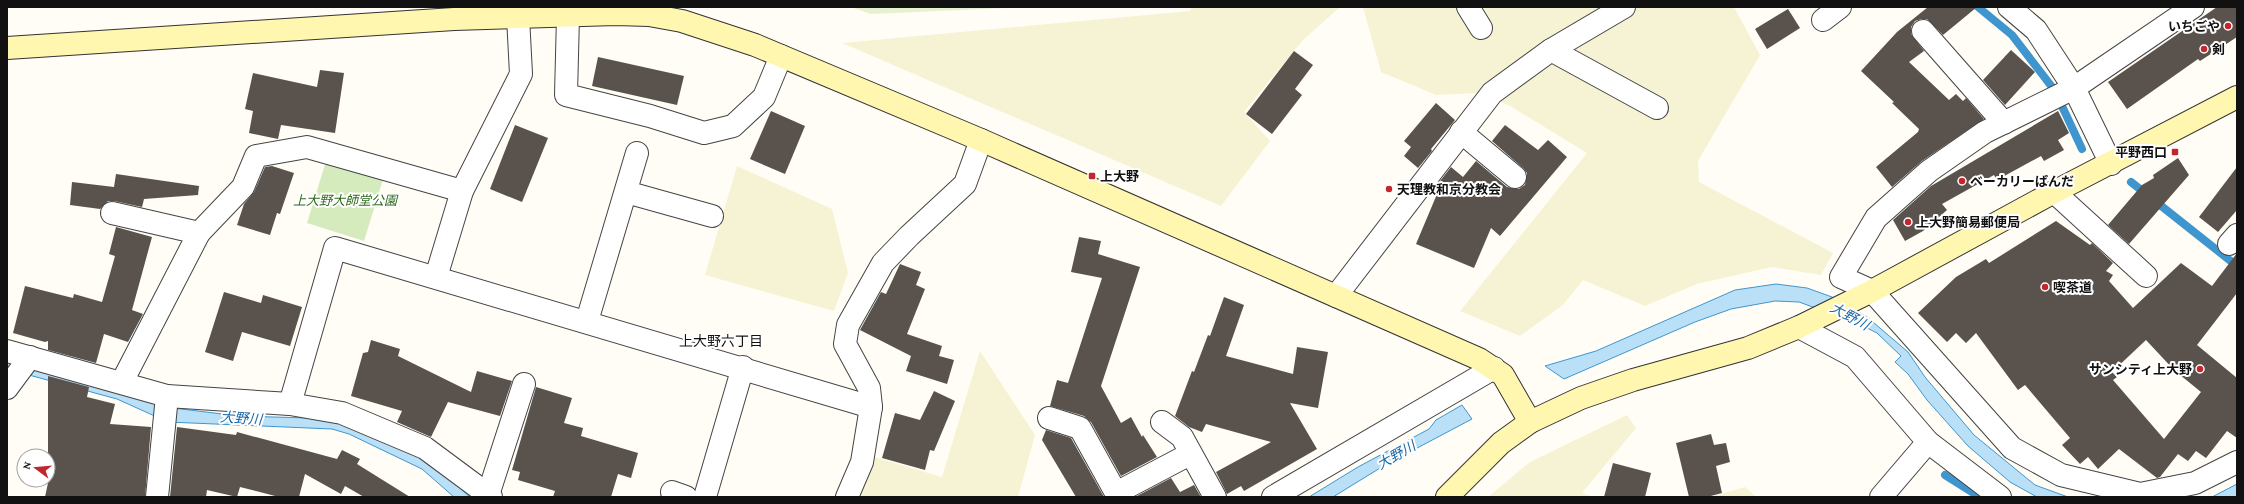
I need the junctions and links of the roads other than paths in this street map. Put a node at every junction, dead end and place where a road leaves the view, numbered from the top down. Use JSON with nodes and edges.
{"nodes":[{"id":1,"x":1468,"y":7,"type":"edge"},
{"id":2,"x":1624,"y":7,"type":"edge"},
{"id":3,"x":2008,"y":7,"type":"edge"},
{"id":4,"x":2193,"y":7,"type":"edge"},
{"id":5,"x":568,"y":16,"type":"junction"},
{"id":6,"x":518,"y":17,"type":"junction"},
{"id":7,"x":1481,"y":28,"type":"dead end"},
{"id":8,"x":1923,"y":31,"type":"dead end"},
{"id":9,"x":7,"y":48,"type":"edge"},
{"id":10,"x":1551,"y":50,"type":"junction"},
{"id":11,"x":781,"y":56,"type":"junction"},
{"id":12,"x":2074,"y":88,"type":"junction"},
{"id":13,"x":2237,"y":97,"type":"edge"},
{"id":14,"x":1657,"y":108,"type":"dead end"},
{"id":15,"x":2004,"y":123,"type":"junction"},
{"id":16,"x":1462,"y":132,"type":"junction"},
{"id":17,"x":980,"y":140,"type":"junction"},
{"id":18,"x":637,"y":153,"type":"dead end"},
{"id":19,"x":2111,"y":164,"type":"junction"},
{"id":20,"x":1515,"y":177,"type":"dead end"},
{"id":21,"x":462,"y":191,"type":"junction"},
{"id":22,"x":626,"y":192,"type":"junction"},
{"id":23,"x":2054,"y":192,"type":"junction"},
{"id":24,"x":112,"y":213,"type":"dead end"},
{"id":25,"x":712,"y":216,"type":"dead end"},
{"id":26,"x":199,"y":233,"type":"junction"},
{"id":27,"x":2146,"y":276,"type":"dead end"},
{"id":28,"x":436,"y":277,"type":"junction"},
{"id":29,"x":1872,"y":291,"type":"junction"},
{"id":30,"x":1336,"y":296,"type":"junction"},
{"id":31,"x":587,"y":321,"type":"junction"},
{"id":32,"x":1799,"y":327,"type":"junction"},
{"id":33,"x":7,"y":351,"type":"edge"},
{"id":34,"x":30,"y":357,"type":"junction"},
{"id":35,"x":743,"y":367,"type":"junction"},
{"id":36,"x":1494,"y":368,"type":"junction"},
{"id":37,"x":122,"y":382,"type":"junction"},
{"id":38,"x":524,"y":384,"type":"dead end"},
{"id":39,"x":10,"y":385,"type":"edge"},
{"id":40,"x":167,"y":396,"type":"junction"},
{"id":41,"x":290,"y":404,"type":"junction"},
{"id":42,"x":871,"y":407,"type":"junction"},
{"id":43,"x":1049,"y":418,"type":"dead end"},
{"id":44,"x":1162,"y":422,"type":"dead end"},
{"id":45,"x":1530,"y":422,"type":"junction"},
{"id":46,"x":1928,"y":442,"type":"junction"},
{"id":47,"x":1190,"y":454,"type":"junction"},
{"id":48,"x":2237,"y":462,"type":"edge"},
{"id":49,"x":490,"y":496,"type":"edge"},
{"id":50,"x":157,"y":497,"type":"edge"},
{"id":51,"x":705,"y":497,"type":"edge"},
{"id":52,"x":847,"y":497,"type":"edge"},
{"id":53,"x":1215,"y":497,"type":"edge"},
{"id":54,"x":1273,"y":497,"type":"edge"},
{"id":55,"x":1447,"y":497,"type":"edge"},
{"id":56,"x":1881,"y":497,"type":"edge"},
{"id":57,"x":2000,"y":497,"type":"edge"}],
"edges":[{"from":1,"to":7,"type":"street"},
{"from":2,"to":10,"type":"street"},
{"from":3,"to":12,"type":"street"},
{"from":4,"to":12,"type":"street"},
{"from":5,"to":6,"type":"street"},
{"from":5,"to":11,"type":"street"},
{"from":5,"to":11,"type":"street"},
{"from":6,"to":9,"type":"street"},
{"from":6,"to":21,"type":"street"},
{"from":8,"to":15,"type":"street"},
{"from":10,"to":14,"type":"street"},
{"from":10,"to":16,"type":"street"},
{"from":11,"to":17,"type":"street"},
{"from":12,"to":15,"type":"street"},
{"from":12,"to":19,"type":"street"},
{"from":13,"to":19,"type":"street"},
{"from":15,"to":29,"type":"street"},
{"from":16,"to":20,"type":"street"},
{"from":16,"to":30,"type":"street"},
{"from":17,"to":30,"type":"street"},
{"from":17,"to":42,"type":"street"},
{"from":18,"to":22,"type":"street"},
{"from":19,"to":23,"type":"street"},
{"from":21,"to":26,"type":"street"},
{"from":21,"to":28,"type":"street"},
{"from":22,"to":25,"type":"street"},
{"from":22,"to":31,"type":"street"},
{"from":23,"to":27,"type":"street"},
{"from":23,"to":29,"type":"street"},
{"from":24,"to":26,"type":"street"},
{"from":26,"to":37,"type":"street"},
{"from":28,"to":31,"type":"street"},
{"from":28,"to":41,"type":"street"},
{"from":29,"to":32,"type":"street"},
{"from":29,"to":48,"type":"street"},
{"from":30,"to":36,"type":"street"},
{"from":31,"to":35,"type":"street"},
{"from":32,"to":45,"type":"street"},
{"from":32,"to":46,"type":"street"},
{"from":33,"to":34,"type":"street"},
{"from":34,"to":37,"type":"street"},
{"from":34,"to":39,"type":"street"},
{"from":35,"to":42,"type":"street"},
{"from":35,"to":51,"type":"street"},
{"from":36,"to":45,"type":"street"},
{"from":36,"to":54,"type":"street"},
{"from":37,"to":40,"type":"street"},
{"from":38,"to":49,"type":"street"},
{"from":40,"to":41,"type":"street"},
{"from":40,"to":50,"type":"street"},
{"from":41,"to":49,"type":"street"},
{"from":42,"to":52,"type":"street"},
{"from":43,"to":47,"type":"street"},
{"from":44,"to":47,"type":"street"},
{"from":45,"to":55,"type":"street"},
{"from":46,"to":56,"type":"street"},
{"from":46,"to":57,"type":"street"},
{"from":47,"to":53,"type":"street"}]}
